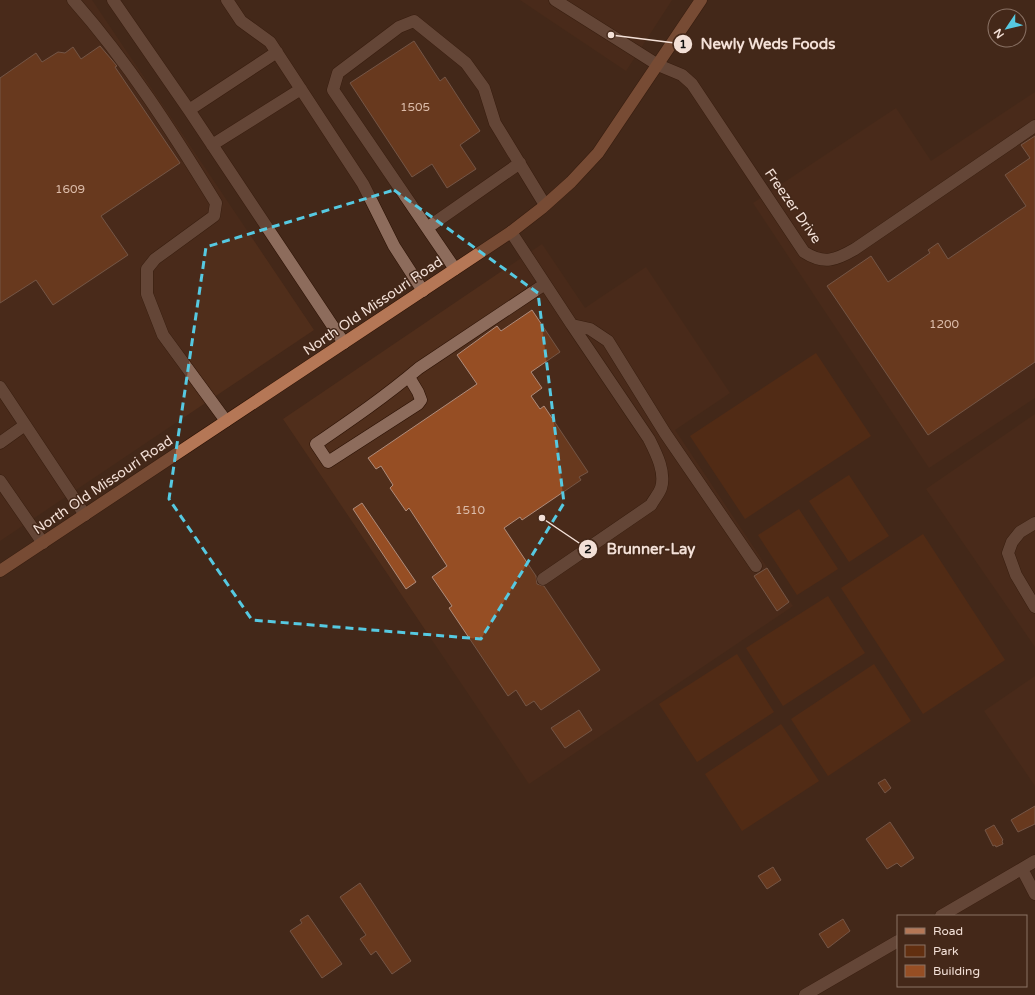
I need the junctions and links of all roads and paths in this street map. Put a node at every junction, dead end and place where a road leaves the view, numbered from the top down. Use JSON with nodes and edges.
{"nodes":[{"id":1,"x":73,"y":0,"type":"edge"},
{"id":2,"x":113,"y":0,"type":"edge"},
{"id":3,"x":227,"y":0,"type":"edge"},
{"id":4,"x":555,"y":0,"type":"edge"},
{"id":5,"x":702,"y":0,"type":"edge"},
{"id":6,"x":277,"y":52,"type":"junction"},
{"id":7,"x":658,"y":65,"type":"junction"},
{"id":8,"x":301,"y":89,"type":"junction"},
{"id":9,"x":189,"y":110,"type":"junction"},
{"id":10,"x":1035,"y":126,"type":"edge"},
{"id":11,"x":212,"y":145,"type":"junction"},
{"id":12,"x":520,"y":164,"type":"junction"},
{"id":13,"x":545,"y":205,"type":"junction"},
{"id":14,"x":427,"y":228,"type":"junction"},
{"id":15,"x":511,"y":232,"type":"junction"},
{"id":16,"x":455,"y":269,"type":"junction"},
{"id":17,"x":545,"y":284,"type":"junction"},
{"id":18,"x":423,"y":291,"type":"junction"},
{"id":19,"x":572,"y":325,"type":"junction"},
{"id":20,"x":344,"y":343,"type":"junction"},
{"id":21,"x":409,"y":377,"type":"junction"},
{"id":22,"x":0,"y":387,"type":"edge"},
{"id":23,"x":226,"y":421,"type":"junction"},
{"id":24,"x":25,"y":425,"type":"junction"},
{"id":25,"x":0,"y":443,"type":"edge"},
{"id":26,"x":0,"y":481,"type":"edge"},
{"id":27,"x":85,"y":515,"type":"junction"},
{"id":28,"x":1035,"y":523,"type":"edge"},
{"id":29,"x":43,"y":543,"type":"junction"},
{"id":30,"x":756,"y":566,"type":"dead end"},
{"id":31,"x":0,"y":571,"type":"edge"},
{"id":32,"x":543,"y":579,"type":"dead end"},
{"id":33,"x":1035,"y":607,"type":"edge"},
{"id":34,"x":1035,"y":861,"type":"edge"},
{"id":35,"x":1022,"y":869,"type":"junction"},
{"id":36,"x":1035,"y":894,"type":"edge"},
{"id":37,"x":943,"y":915,"type":"edge"},
{"id":38,"x":897,"y":942,"type":"edge"},
{"id":39,"x":806,"y":995,"type":"edge"}],
"edges":[{"from":1,"to":23,"type":"street"},
{"from":2,"to":9,"type":"street"},
{"from":3,"to":6,"type":"street"},
{"from":4,"to":7,"type":"street","name":"Freezer Drive"},
{"from":5,"to":7,"type":"main road","name":"North Old Missouri Road"},
{"from":6,"to":8,"type":"street"},
{"from":6,"to":9,"type":"street"},
{"from":7,"to":10,"type":"street","name":"Freezer Drive"},
{"from":7,"to":13,"type":"main road","name":"North Old Missouri Road"},
{"from":8,"to":11,"type":"street"},
{"from":8,"to":18,"type":"street"},
{"from":9,"to":11,"type":"street"},
{"from":11,"to":20,"type":"street"},
{"from":12,"to":13,"type":"street"},
{"from":12,"to":14,"type":"street"},
{"from":12,"to":14,"type":"street"},
{"from":13,"to":15,"type":"main road","name":"North Old Missouri Road"},
{"from":14,"to":16,"type":"street"},
{"from":15,"to":16,"type":"main road","name":"North Old Missouri Road"},
{"from":15,"to":17,"type":"street"},
{"from":16,"to":18,"type":"main road","name":"North Old Missouri Road"},
{"from":17,"to":19,"type":"street"},
{"from":17,"to":21,"type":"street"},
{"from":18,"to":20,"type":"main road","name":"North Old Missouri Road"},
{"from":19,"to":30,"type":"street"},
{"from":19,"to":32,"type":"street"},
{"from":20,"to":23,"type":"main road","name":"North Old Missouri Road"},
{"from":21,"to":21,"type":"street"},
{"from":22,"to":24,"type":"street"},
{"from":23,"to":27,"type":"main road","name":"North Old Missouri Road"},
{"from":24,"to":25,"type":"street"},
{"from":24,"to":27,"type":"street"},
{"from":26,"to":29,"type":"street"},
{"from":27,"to":29,"type":"main road","name":"North Old Missouri Road"},
{"from":28,"to":33,"type":"street"},
{"from":29,"to":31,"type":"main road","name":"North Old Missouri Road"},
{"from":34,"to":35,"type":"street"},
{"from":35,"to":36,"type":"street"},
{"from":35,"to":37,"type":"street"},
{"from":38,"to":39,"type":"street"}]}
